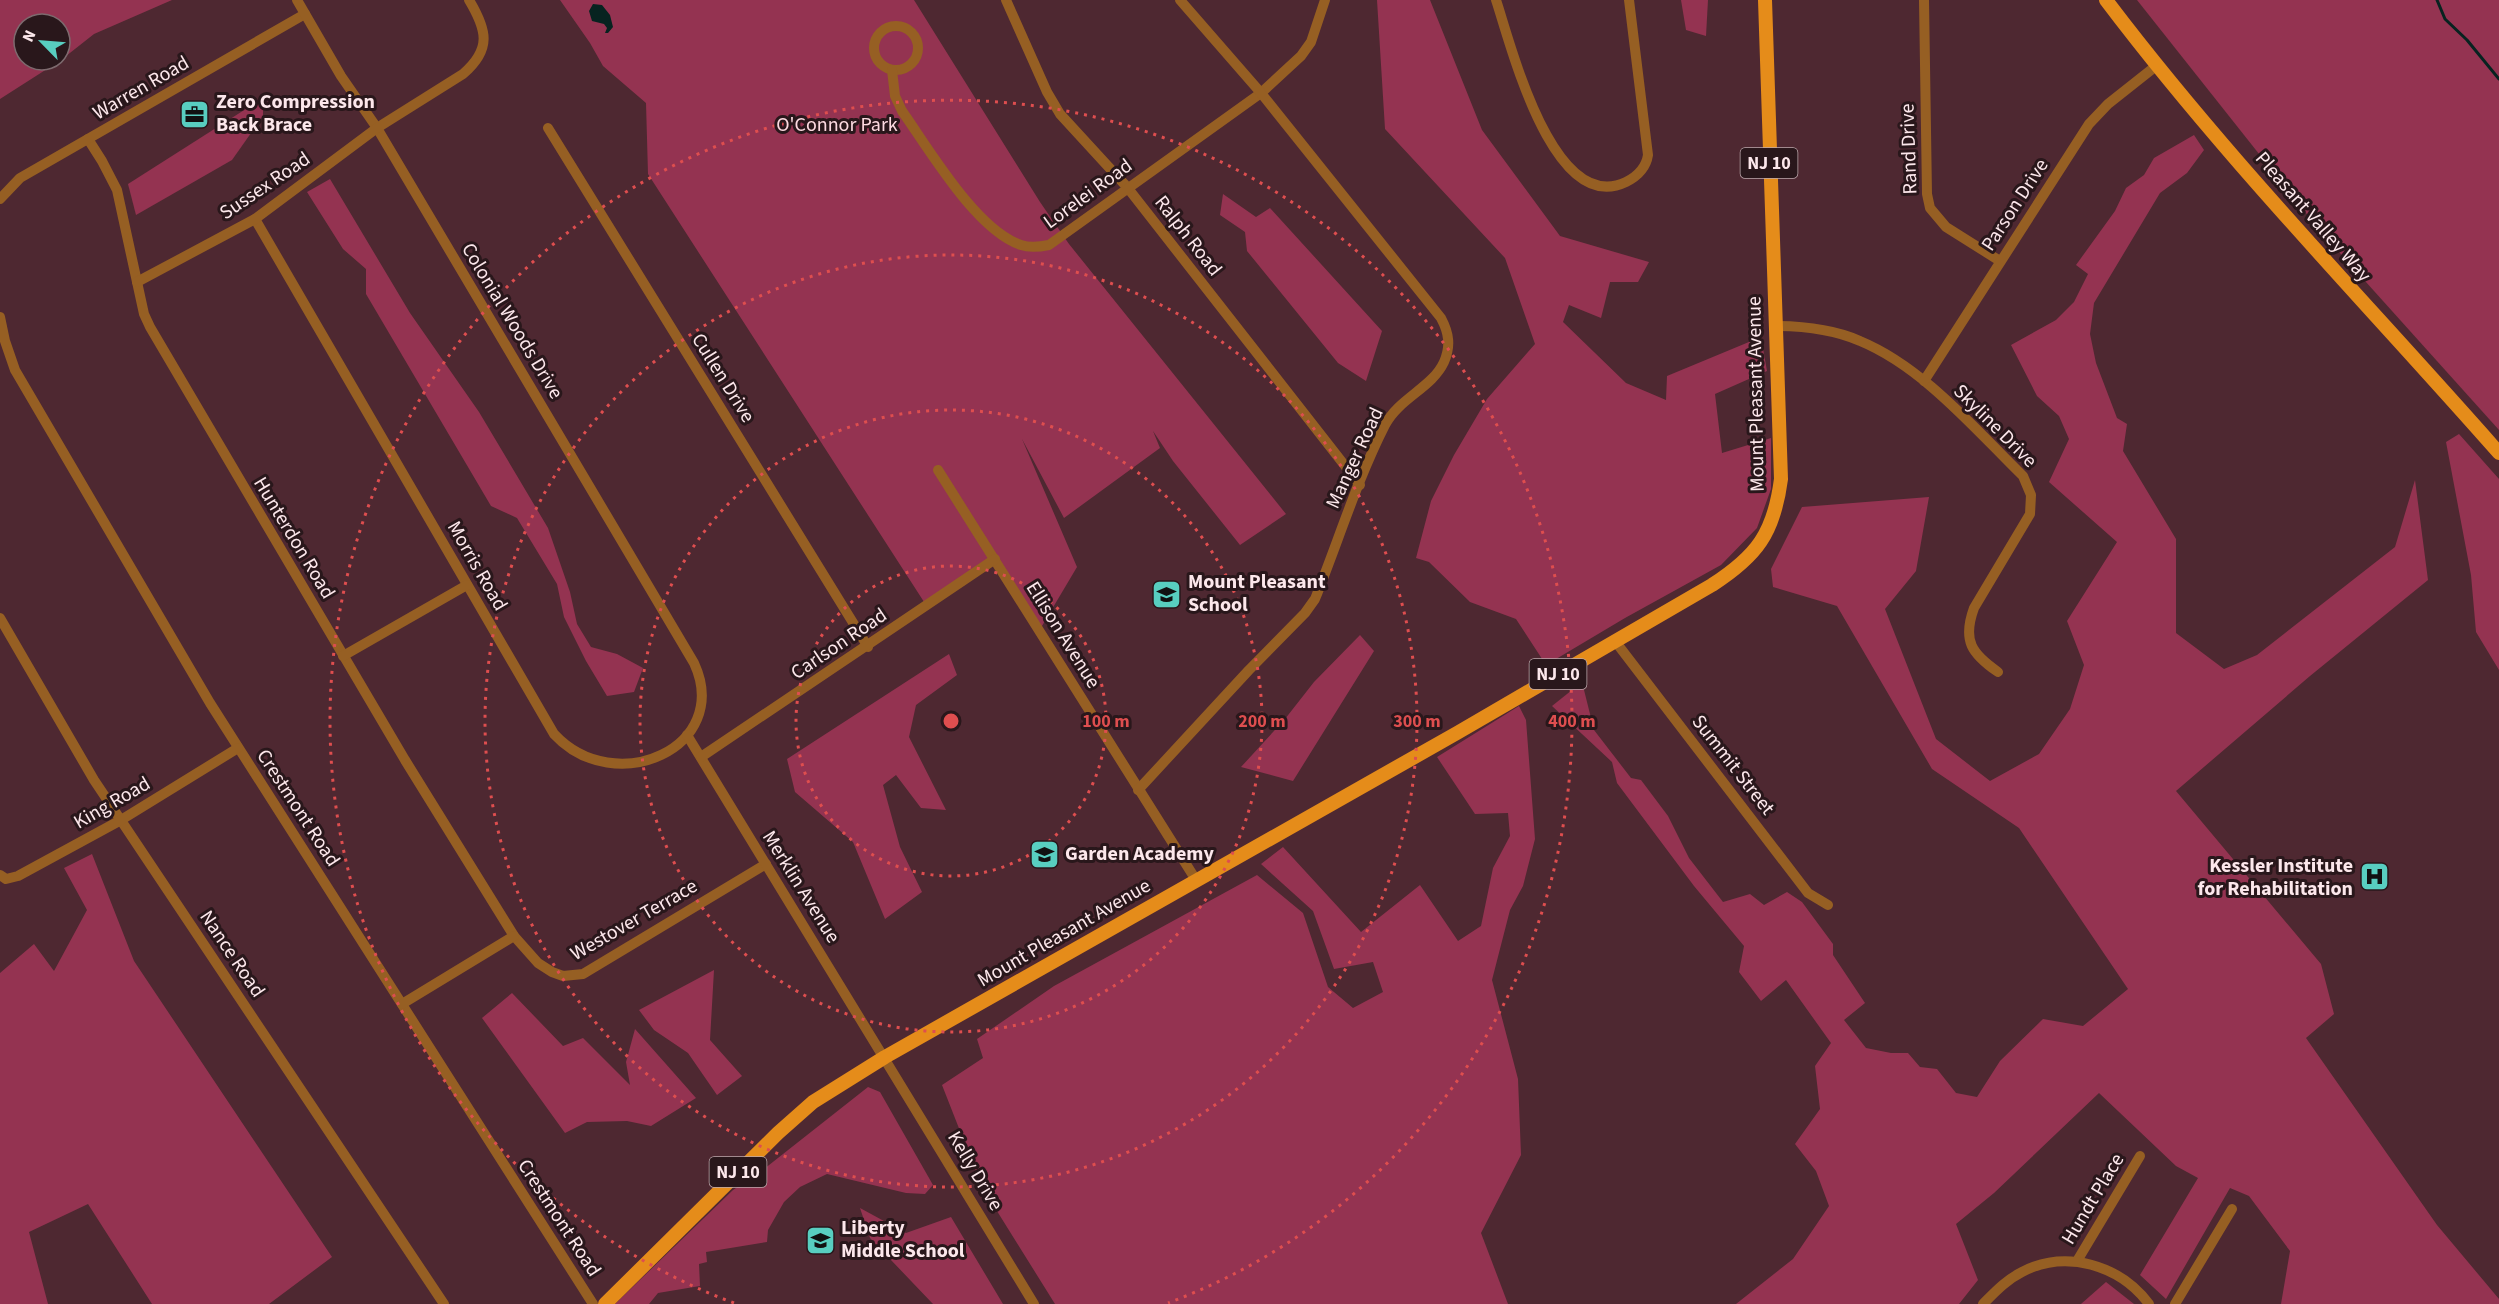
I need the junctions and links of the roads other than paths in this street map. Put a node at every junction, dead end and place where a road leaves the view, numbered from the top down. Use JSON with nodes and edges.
{"nodes":[{"id":1,"x":297,"y":0,"type":"edge"},
{"id":2,"x":469,"y":0,"type":"edge"},
{"id":3,"x":1006,"y":0,"type":"edge"},
{"id":4,"x":1180,"y":0,"type":"edge"},
{"id":5,"x":1325,"y":0,"type":"edge"},
{"id":6,"x":1496,"y":0,"type":"edge"},
{"id":7,"x":1629,"y":0,"type":"edge"},
{"id":8,"x":1765,"y":0,"type":"edge"},
{"id":9,"x":1924,"y":0,"type":"edge"},
{"id":10,"x":2106,"y":0,"type":"edge"},
{"id":11,"x":305,"y":14,"type":"junction"},
{"id":12,"x":2156,"y":66,"type":"junction"},
{"id":13,"x":892,"y":70,"type":"junction"},
{"id":14,"x":1261,"y":93,"type":"junction"},
{"id":15,"x":377,"y":128,"type":"junction"},
{"id":16,"x":548,"y":128,"type":"dead end"},
{"id":17,"x":88,"y":139,"type":"junction"},
{"id":18,"x":1127,"y":187,"type":"junction"},
{"id":19,"x":0,"y":199,"type":"edge"},
{"id":20,"x":255,"y":219,"type":"junction"},
{"id":21,"x":2000,"y":261,"type":"junction"},
{"id":22,"x":137,"y":282,"type":"junction"},
{"id":23,"x":0,"y":317,"type":"edge"},
{"id":24,"x":1774,"y":326,"type":"junction"},
{"id":25,"x":1924,"y":381,"type":"junction"},
{"id":26,"x":2499,"y":453,"type":"edge"},
{"id":27,"x":938,"y":470,"type":"dead end"},
{"id":28,"x":1360,"y":485,"type":"junction"},
{"id":29,"x":995,"y":559,"type":"junction"},
{"id":30,"x":467,"y":585,"type":"junction"},
{"id":31,"x":0,"y":618,"type":"edge"},
{"id":32,"x":1615,"y":641,"type":"junction"},
{"id":33,"x":868,"y":647,"type":"junction"},
{"id":34,"x":343,"y":656,"type":"junction"},
{"id":35,"x":694,"y":663,"type":"joint"},
{"id":36,"x":1998,"y":672,"type":"dead end"},
{"id":37,"x":687,"y":735,"type":"junction"},
{"id":38,"x":238,"y":748,"type":"junction"},
{"id":39,"x":701,"y":758,"type":"junction"},
{"id":40,"x":1138,"y":790,"type":"junction"},
{"id":41,"x":121,"y":820,"type":"junction"},
{"id":42,"x":766,"y":864,"type":"junction"},
{"id":43,"x":0,"y":875,"type":"edge"},
{"id":44,"x":1196,"y":880,"type":"junction"},
{"id":45,"x":1828,"y":905,"type":"dead end"},
{"id":46,"x":514,"y":936,"type":"junction"},
{"id":47,"x":402,"y":1004,"type":"junction"},
{"id":48,"x":885,"y":1057,"type":"junction"},
{"id":49,"x":2140,"y":1156,"type":"dead end"},
{"id":50,"x":2232,"y":1209,"type":"dead end"},
{"id":51,"x":2077,"y":1261,"type":"junction"},
{"id":52,"x":444,"y":1304,"type":"edge"},
{"id":53,"x":593,"y":1304,"type":"edge"},
{"id":54,"x":605,"y":1304,"type":"edge"},
{"id":55,"x":1035,"y":1304,"type":"edge"},
{"id":56,"x":1983,"y":1304,"type":"edge"},
{"id":57,"x":2149,"y":1304,"type":"edge"},
{"id":58,"x":2175,"y":1304,"type":"edge"}],
"edges":[{"from":1,"to":11,"type":"street","name":"Colonial Woods Drive"},
{"from":2,"to":15,"type":"street","name":"Sussex Road"},
{"from":3,"to":18,"type":"street","name":"Ralph Road"},
{"from":4,"to":14,"type":"street","name":"Manger Road"},
{"from":5,"to":14,"type":"street","name":"Lorelei Road"},
{"from":6,"to":7,"type":"street"},
{"from":8,"to":24,"type":"main road","name":"Mount Pleasant Avenue","number":"NJ 10"},
{"from":9,"to":21,"type":"street","name":"Rand Drive"},
{"from":10,"to":12,"type":"main road","name":"Pleasant Valley Way"},
{"from":11,"to":15,"type":"street","name":"Colonial Woods Drive"},
{"from":11,"to":17,"type":"street","name":"Warren Road"},
{"from":12,"to":21,"type":"street","name":"Parson Drive"},
{"from":12,"to":26,"type":"main road","name":"Pleasant Valley Way"},
{"from":13,"to":13,"type":"street"},
{"from":13,"to":18,"type":"street","name":"Lorelei Road"},
{"from":14,"to":18,"type":"street","name":"Lorelei Road"},
{"from":14,"to":28,"type":"street","name":"Manger Road"},
{"from":15,"to":20,"type":"street","name":"Sussex Road"},
{"from":15,"to":35,"type":"street","name":"Colonial Woods Drive"},
{"from":16,"to":33,"type":"street","name":"Cullen Drive"},
{"from":17,"to":19,"type":"street","name":"Warren Road"},
{"from":17,"to":22,"type":"street","name":"Hunterdon Road"},
{"from":18,"to":28,"type":"street","name":"Ralph Road"},
{"from":20,"to":22,"type":"street","name":"Sussex Road"},
{"from":20,"to":30,"type":"street","name":"Morris Road"},
{"from":21,"to":25,"type":"street","name":"Parson Drive"},
{"from":22,"to":34,"type":"street","name":"Hunterdon Road"},
{"from":23,"to":38,"type":"street","name":"Crestmont Road"},
{"from":24,"to":25,"type":"street","name":"Skyline Drive"},
{"from":24,"to":32,"type":"main road","name":"Mount Pleasant Avenue","number":"NJ 10"},
{"from":25,"to":36,"type":"street","name":"Skyline Drive"},
{"from":27,"to":29,"type":"street","name":"Ellison Avenue"},
{"from":28,"to":40,"type":"street","name":"Manger Road"},
{"from":29,"to":33,"type":"street","name":"Carlson Road"},
{"from":29,"to":40,"type":"street","name":"Ellison Avenue"},
{"from":30,"to":34,"type":"street"},
{"from":30,"to":37,"type":"street","name":"Morris Road"},
{"from":31,"to":41,"type":"street","name":"Nance Road"},
{"from":32,"to":44,"type":"main road","name":"Mount Pleasant Avenue","number":"NJ 10"},
{"from":32,"to":45,"type":"street","name":"Summit Street"},
{"from":33,"to":39,"type":"street","name":"Carlson Road"},
{"from":34,"to":46,"type":"street","name":"Hunterdon Road"},
{"from":35,"to":37,"type":"street","name":"Morris Road"},
{"from":37,"to":39,"type":"street","name":"Merklin Avenue"},
{"from":38,"to":41,"type":"street","name":"King Road"},
{"from":38,"to":47,"type":"street","name":"Crestmont Road"},
{"from":39,"to":42,"type":"street","name":"Merklin Avenue"},
{"from":40,"to":44,"type":"street","name":"Ellison Avenue"},
{"from":41,"to":43,"type":"street","name":"King Road"},
{"from":41,"to":52,"type":"street","name":"Nance Road"},
{"from":42,"to":46,"type":"street","name":"Westover Terrace"},
{"from":42,"to":48,"type":"street","name":"Merklin Avenue"},
{"from":44,"to":48,"type":"main road","name":"Mount Pleasant Avenue","number":"NJ 10"},
{"from":46,"to":47,"type":"street"},
{"from":47,"to":53,"type":"street","name":"Crestmont Road"},
{"from":48,"to":54,"type":"main road","name":"Mount Pleasant Avenue","number":"NJ 10"},
{"from":48,"to":55,"type":"street","name":"Kelly Drive"},
{"from":49,"to":51,"type":"street","name":"Hundt Place"},
{"from":50,"to":58,"type":"street"},
{"from":51,"to":56,"type":"street"},
{"from":51,"to":57,"type":"street"}]}
